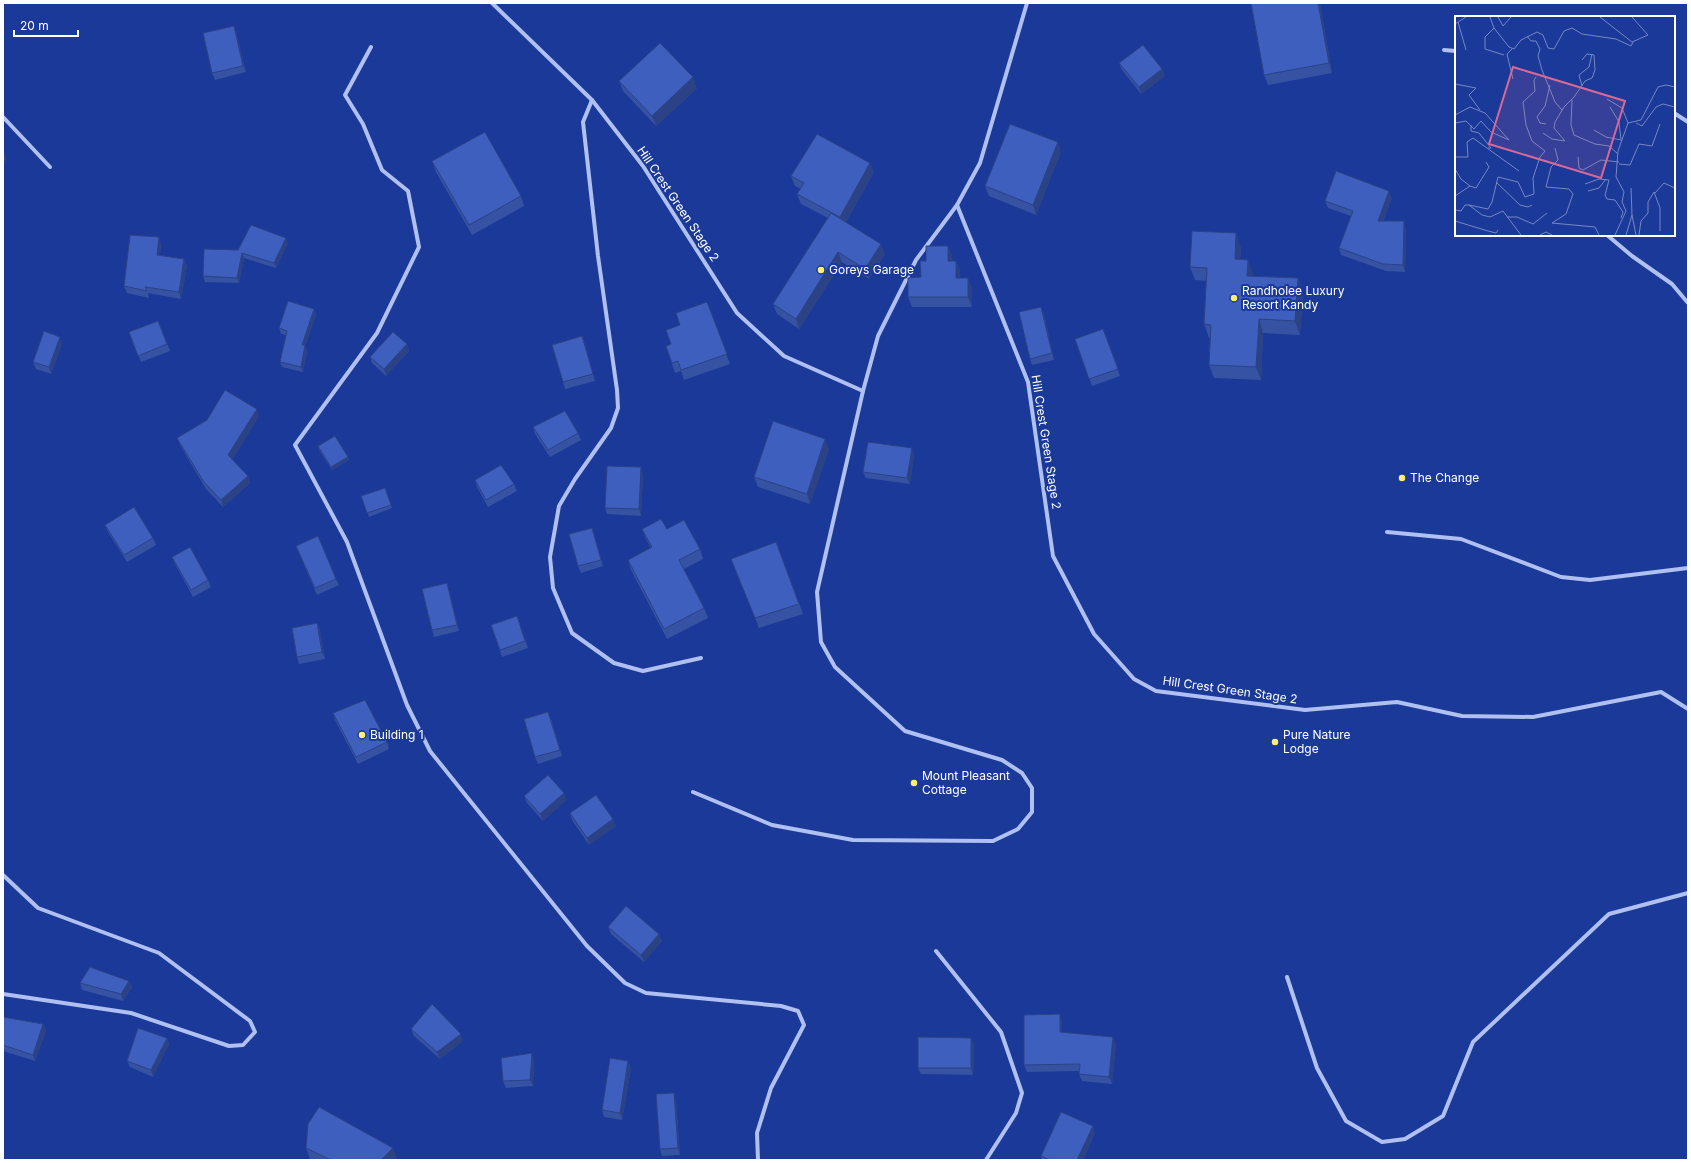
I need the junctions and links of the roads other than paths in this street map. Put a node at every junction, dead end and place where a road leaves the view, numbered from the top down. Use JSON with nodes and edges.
{"nodes":[{"id":1,"x":492,"y":3,"type":"edge"},
{"id":2,"x":1027,"y":3,"type":"edge"},
{"id":3,"x":371,"y":47,"type":"dead end"},
{"id":4,"x":1444,"y":50,"type":"dead end"},
{"id":5,"x":1455,"y":51,"type":"edge"},
{"id":6,"x":592,"y":100,"type":"junction"},
{"id":7,"x":1675,"y":114,"type":"edge"},
{"id":8,"x":3,"y":117,"type":"edge"},
{"id":9,"x":1688,"y":122,"type":"edge"},
{"id":10,"x":50,"y":167,"type":"dead end"},
{"id":11,"x":957,"y":205,"type":"junction"},
{"id":12,"x":1608,"y":236,"type":"edge"},
{"id":13,"x":1688,"y":303,"type":"edge"},
{"id":14,"x":863,"y":391,"type":"junction"},
{"id":15,"x":1387,"y":532,"type":"dead end"},
{"id":16,"x":1688,"y":568,"type":"edge"},
{"id":17,"x":701,"y":658,"type":"dead end"},
{"id":18,"x":1688,"y":709,"type":"edge"},
{"id":19,"x":693,"y":792,"type":"dead end"},
{"id":20,"x":3,"y":875,"type":"edge"},
{"id":21,"x":1688,"y":893,"type":"edge"},
{"id":22,"x":936,"y":951,"type":"dead end"},
{"id":23,"x":1287,"y":977,"type":"dead end"},
{"id":24,"x":3,"y":994,"type":"edge"},
{"id":25,"x":758,"y":1160,"type":"edge"},
{"id":26,"x":986,"y":1160,"type":"edge"}],
"edges":[{"from":1,"to":6,"type":"street","name":"Hill Crest Green Stage 2"},
{"from":2,"to":11,"type":"street"},
{"from":3,"to":25,"type":"street"},
{"from":4,"to":5,"type":"street"},
{"from":6,"to":14,"type":"street","name":"Hill Crest Green Stage 2"},
{"from":6,"to":17,"type":"street"},
{"from":7,"to":9,"type":"street"},
{"from":8,"to":10,"type":"street"},
{"from":11,"to":14,"type":"street"},
{"from":11,"to":18,"type":"street","name":"Hill Crest Green Stage 2"},
{"from":12,"to":13,"type":"street"},
{"from":14,"to":19,"type":"street"},
{"from":15,"to":16,"type":"street"},
{"from":20,"to":24,"type":"street"},
{"from":21,"to":23,"type":"street"},
{"from":22,"to":26,"type":"street"}]}
